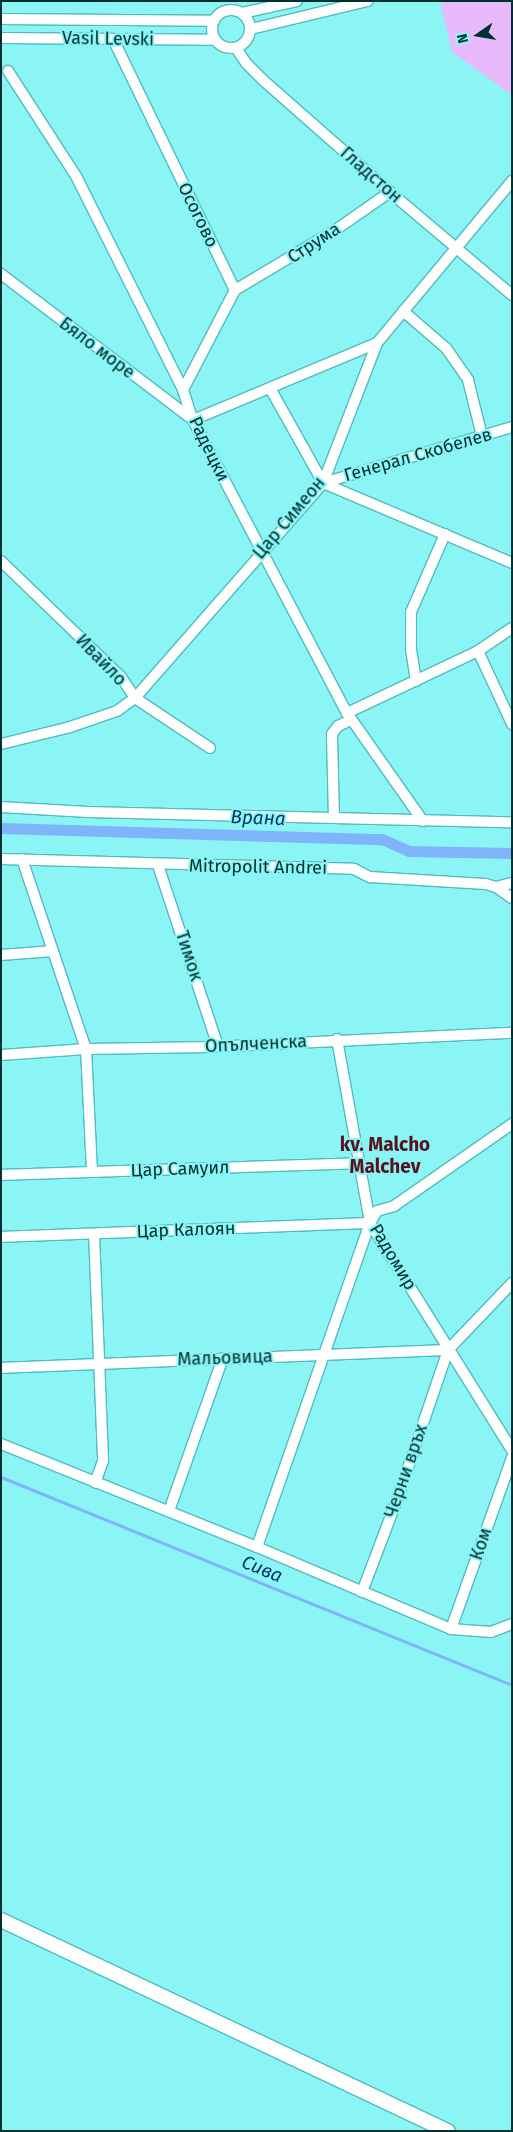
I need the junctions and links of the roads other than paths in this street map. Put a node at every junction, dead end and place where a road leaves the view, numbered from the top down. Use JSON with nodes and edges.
{"nodes":[{"id":1,"x":297,"y":1,"type":"edge"},
{"id":2,"x":368,"y":1,"type":"edge"},
{"id":3,"x":242,"y":13,"type":"junction"},
{"id":4,"x":1,"y":19,"type":"edge"},
{"id":5,"x":214,"y":21,"type":"junction"},
{"id":6,"x":251,"y":29,"type":"junction"},
{"id":7,"x":1,"y":38,"type":"edge"},
{"id":8,"x":113,"y":39,"type":"junction"},
{"id":9,"x":215,"y":40,"type":"junction"},
{"id":10,"x":236,"y":48,"type":"junction"},
{"id":11,"x":8,"y":71,"type":"dead end"},
{"id":12,"x":510,"y":185,"type":"edge"},
{"id":13,"x":390,"y":192,"type":"junction"},
{"id":14,"x":456,"y":247,"type":"junction"},
{"id":15,"x":1,"y":274,"type":"edge"},
{"id":16,"x":236,"y":290,"type":"junction"},
{"id":17,"x":512,"y":295,"type":"edge"},
{"id":18,"x":403,"y":310,"type":"junction"},
{"id":19,"x":377,"y":343,"type":"junction"},
{"id":20,"x":270,"y":388,"type":"junction"},
{"id":21,"x":183,"y":390,"type":"junction"},
{"id":22,"x":193,"y":420,"type":"junction"},
{"id":23,"x":512,"y":427,"type":"edge"},
{"id":24,"x":482,"y":436,"type":"junction"},
{"id":25,"x":324,"y":483,"type":"junction"},
{"id":26,"x":445,"y":534,"type":"junction"},
{"id":27,"x":260,"y":552,"type":"junction"},
{"id":28,"x":1,"y":561,"type":"edge"},
{"id":29,"x":512,"y":564,"type":"edge"},
{"id":30,"x":512,"y":628,"type":"edge"},
{"id":31,"x":478,"y":651,"type":"junction"},
{"id":32,"x":416,"y":681,"type":"junction"},
{"id":33,"x":136,"y":698,"type":"junction"},
{"id":34,"x":349,"y":716,"type":"junction"},
{"id":35,"x":512,"y":724,"type":"edge"},
{"id":36,"x":1,"y":744,"type":"edge"},
{"id":37,"x":210,"y":748,"type":"dead end"},
{"id":38,"x":1,"y":807,"type":"edge"},
{"id":39,"x":334,"y":818,"type":"junction"},
{"id":40,"x":423,"y":821,"type":"junction"},
{"id":41,"x":512,"y":822,"type":"edge"},
{"id":42,"x":1,"y":858,"type":"edge"},
{"id":43,"x":22,"y":859,"type":"junction"},
{"id":44,"x":158,"y":865,"type":"junction"},
{"id":45,"x":512,"y":883,"type":"edge"},
{"id":46,"x":496,"y":887,"type":"junction"},
{"id":47,"x":512,"y":898,"type":"edge"},
{"id":48,"x":53,"y":951,"type":"junction"},
{"id":49,"x":1,"y":955,"type":"edge"},
{"id":50,"x":512,"y":1033,"type":"edge"},
{"id":51,"x":338,"y":1040,"type":"junction"},
{"id":52,"x":218,"y":1046,"type":"junction"},
{"id":53,"x":86,"y":1049,"type":"junction"},
{"id":54,"x":1,"y":1055,"type":"edge"},
{"id":55,"x":512,"y":1124,"type":"edge"},
{"id":56,"x":360,"y":1163,"type":"junction"},
{"id":57,"x":92,"y":1172,"type":"junction"},
{"id":58,"x":1,"y":1175,"type":"edge"},
{"id":59,"x":370,"y":1223,"type":"junction"},
{"id":60,"x":94,"y":1234,"type":"junction"},
{"id":61,"x":1,"y":1237,"type":"edge"},
{"id":62,"x":512,"y":1283,"type":"edge"},
{"id":63,"x":448,"y":1350,"type":"junction"},
{"id":64,"x":325,"y":1354,"type":"junction"},
{"id":65,"x":223,"y":1358,"type":"junction"},
{"id":66,"x":98,"y":1364,"type":"junction"},
{"id":67,"x":1,"y":1368,"type":"edge"},
{"id":68,"x":1,"y":1444,"type":"edge"},
{"id":69,"x":512,"y":1450,"type":"edge"},
{"id":70,"x":512,"y":1458,"type":"edge"},
{"id":71,"x":95,"y":1484,"type":"junction"},
{"id":72,"x":169,"y":1511,"type":"junction"},
{"id":73,"x":257,"y":1547,"type":"junction"},
{"id":74,"x":362,"y":1592,"type":"junction"},
{"id":75,"x":512,"y":1624,"type":"edge"},
{"id":76,"x":451,"y":1629,"type":"junction"},
{"id":77,"x":1,"y":1920,"type":"edge"},
{"id":78,"x":448,"y":2131,"type":"edge"}],
"edges":[{"from":1,"to":3,"type":"street"},
{"from":2,"to":6,"type":"street"},
{"from":3,"to":5,"type":"street"},
{"from":3,"to":6,"type":"street"},
{"from":4,"to":5,"type":"street","name":"Vasil Levski"},
{"from":5,"to":9,"type":"street"},
{"from":6,"to":10,"type":"street"},
{"from":7,"to":8,"type":"street","name":"Vasil Levski"},
{"from":8,"to":9,"type":"street","name":"Vasil Levski"},
{"from":8,"to":16,"type":"street","name":"Осогово"},
{"from":9,"to":10,"type":"street"},
{"from":10,"to":13,"type":"street","name":"Гладстон"},
{"from":11,"to":21,"type":"street","name":"Радецки"},
{"from":12,"to":14,"type":"street","name":"Цар Симеон"},
{"from":13,"to":14,"type":"street","name":"Гладстон"},
{"from":13,"to":16,"type":"street","name":"Струма"},
{"from":14,"to":17,"type":"street","name":"Гладстон"},
{"from":14,"to":18,"type":"street","name":"Цар Симеон"},
{"from":15,"to":22,"type":"street","name":"Бяло море"},
{"from":16,"to":21,"type":"street"},
{"from":18,"to":19,"type":"street","name":"Цар Симеон"},
{"from":18,"to":24,"type":"street"},
{"from":19,"to":20,"type":"street"},
{"from":19,"to":25,"type":"street","name":"Цар Симеон"},
{"from":20,"to":22,"type":"street"},
{"from":20,"to":25,"type":"street"},
{"from":21,"to":22,"type":"street","name":"Радецки"},
{"from":22,"to":27,"type":"street","name":"Радецки"},
{"from":23,"to":24,"type":"street","name":"Генерал Скобелев"},
{"from":24,"to":25,"type":"street","name":"Генерал Скобелев"},
{"from":25,"to":26,"type":"street"},
{"from":25,"to":27,"type":"street","name":"Цар Симеон"},
{"from":26,"to":29,"type":"street"},
{"from":26,"to":32,"type":"street"},
{"from":27,"to":33,"type":"street","name":"Цар Симеон"},
{"from":27,"to":34,"type":"street","name":"Радецки"},
{"from":28,"to":33,"type":"street","name":"Ивайло"},
{"from":30,"to":31,"type":"street"},
{"from":31,"to":32,"type":"street"},
{"from":31,"to":35,"type":"street"},
{"from":32,"to":34,"type":"street"},
{"from":33,"to":36,"type":"street","name":"Цар Симеон"},
{"from":33,"to":37,"type":"street","name":"Ивайло"},
{"from":34,"to":39,"type":"street"},
{"from":34,"to":40,"type":"street","name":"Радецки"},
{"from":38,"to":39,"type":"street"},
{"from":39,"to":40,"type":"street"},
{"from":40,"to":41,"type":"street"},
{"from":42,"to":43,"type":"street","name":"Mitropolit Andrei"},
{"from":43,"to":44,"type":"street","name":"Mitropolit Andrei"},
{"from":43,"to":48,"type":"street"},
{"from":44,"to":46,"type":"street","name":"Mitropolit Andrei"},
{"from":44,"to":52,"type":"street","name":"Тимок"},
{"from":45,"to":46,"type":"street","name":"Mitropolit Andrei"},
{"from":46,"to":47,"type":"street"},
{"from":48,"to":49,"type":"street"},
{"from":48,"to":53,"type":"street"},
{"from":50,"to":51,"type":"street","name":"Опълченска"},
{"from":51,"to":52,"type":"street","name":"Опълченска"},
{"from":51,"to":56,"type":"street","name":"Радомир"},
{"from":52,"to":53,"type":"street","name":"Опълченска"},
{"from":53,"to":54,"type":"street","name":"Опълченска"},
{"from":53,"to":57,"type":"street"},
{"from":55,"to":59,"type":"street"},
{"from":56,"to":57,"type":"street","name":"Цар Самуил"},
{"from":56,"to":59,"type":"street","name":"Радомир"},
{"from":57,"to":58,"type":"street","name":"Цар Самуил"},
{"from":59,"to":60,"type":"street","name":"Цар Калоян"},
{"from":59,"to":63,"type":"street","name":"Радомир"},
{"from":59,"to":64,"type":"street"},
{"from":60,"to":61,"type":"street","name":"Цар Калоян"},
{"from":60,"to":66,"type":"street"},
{"from":62,"to":63,"type":"street"},
{"from":63,"to":64,"type":"street","name":"Мальовица"},
{"from":63,"to":69,"type":"street","name":"Радомир"},
{"from":63,"to":74,"type":"street","name":"Черни връх"},
{"from":64,"to":65,"type":"street","name":"Мальовица"},
{"from":64,"to":73,"type":"street"},
{"from":65,"to":66,"type":"street","name":"Мальовица"},
{"from":65,"to":72,"type":"street"},
{"from":66,"to":67,"type":"street","name":"Мальовица"},
{"from":66,"to":71,"type":"street"},
{"from":68,"to":71,"type":"street"},
{"from":70,"to":76,"type":"street","name":"Ком"},
{"from":71,"to":72,"type":"street"},
{"from":72,"to":73,"type":"street"},
{"from":73,"to":74,"type":"street"},
{"from":74,"to":76,"type":"street"},
{"from":75,"to":76,"type":"street"},
{"from":77,"to":78,"type":"main road"}]}
